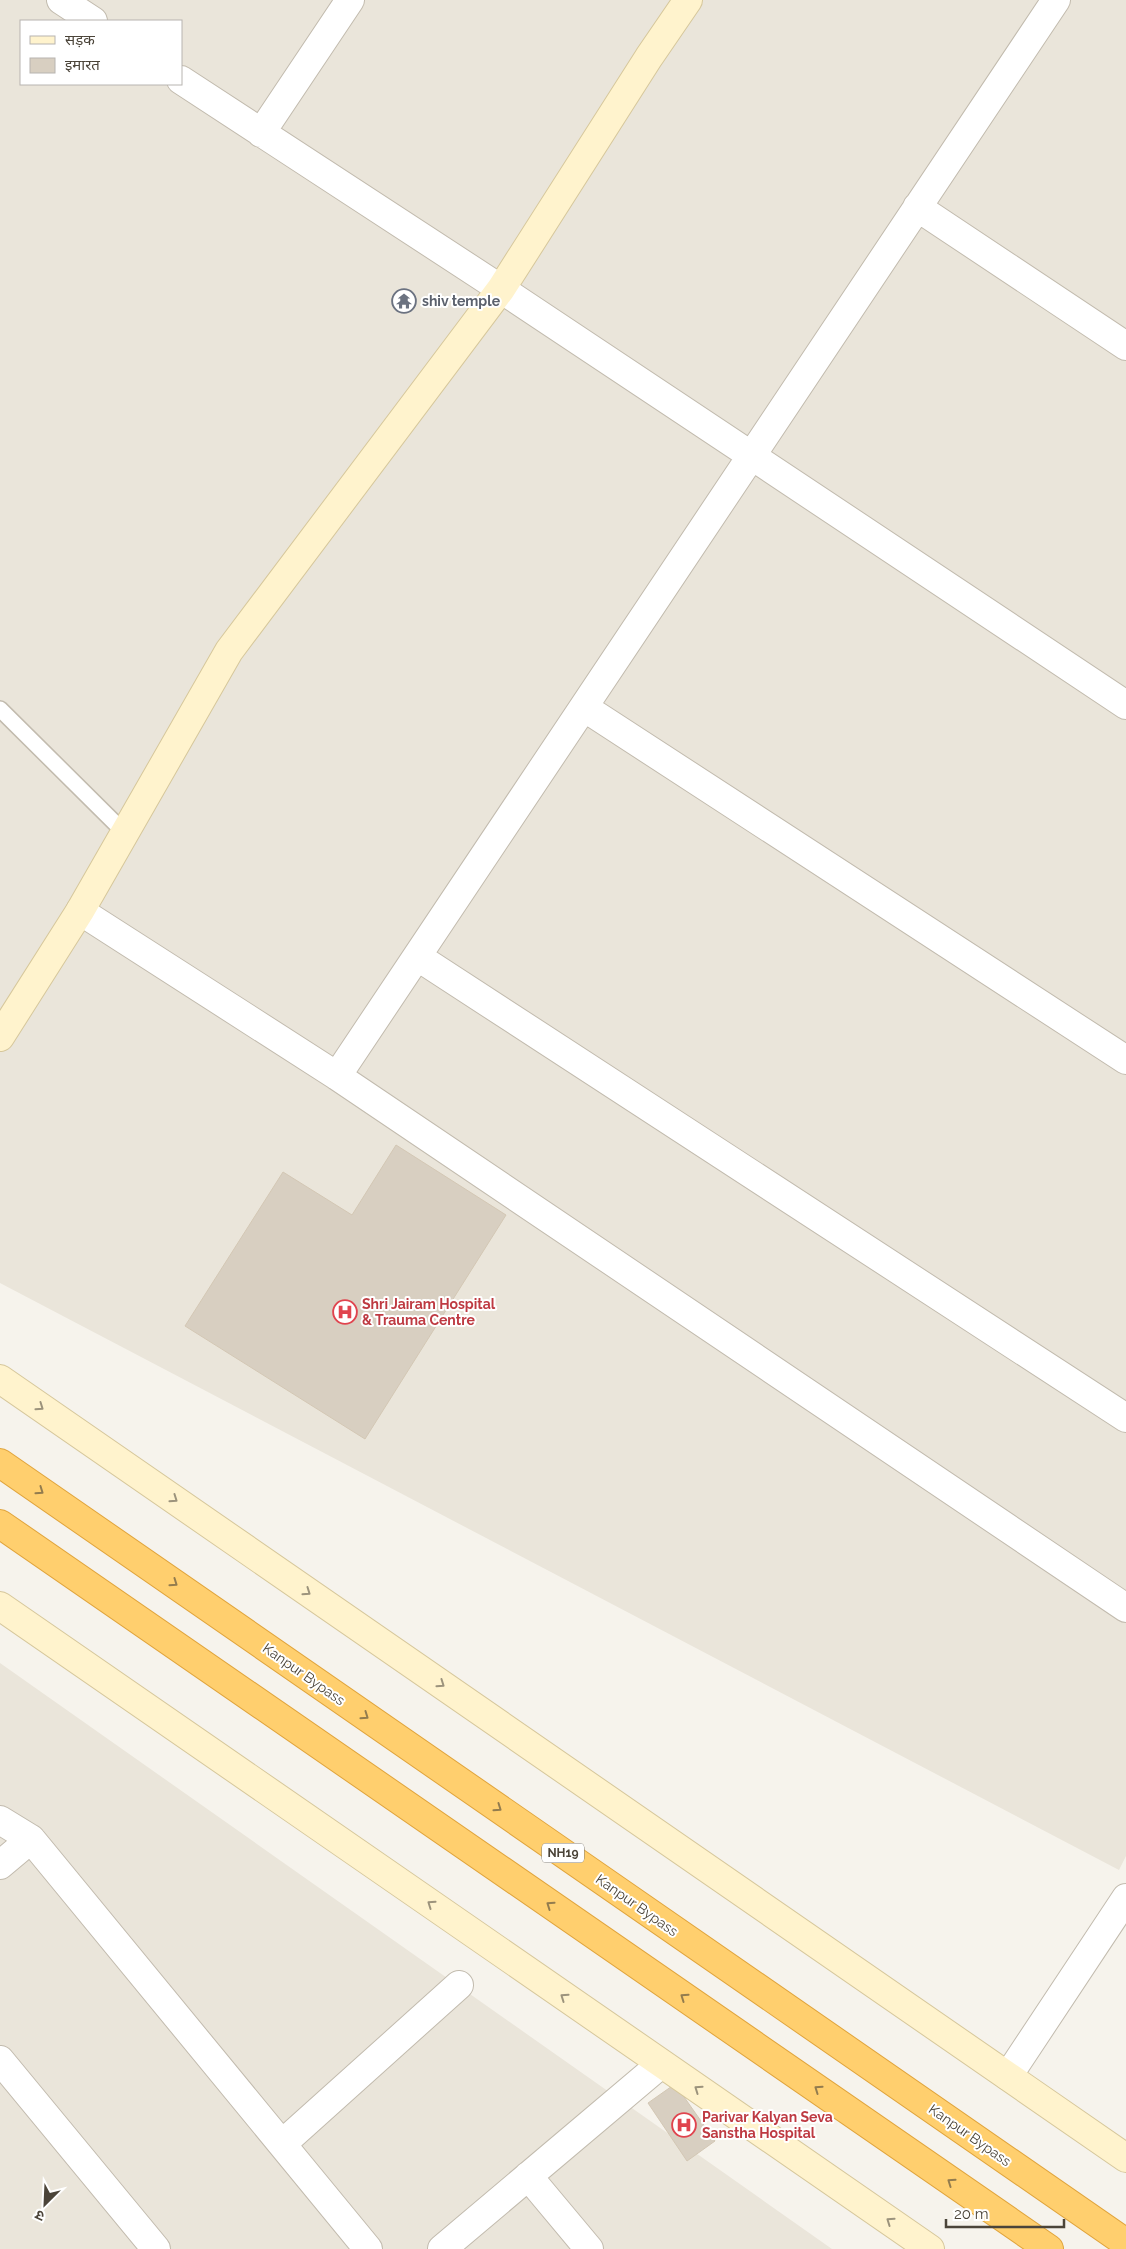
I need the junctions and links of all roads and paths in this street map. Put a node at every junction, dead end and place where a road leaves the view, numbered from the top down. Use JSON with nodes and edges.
{"nodes":[{"id":1,"x":61,"y":0,"type":"edge"},
{"id":2,"x":350,"y":0,"type":"edge"},
{"id":3,"x":688,"y":0,"type":"edge"},
{"id":4,"x":1056,"y":0,"type":"edge"},
{"id":5,"x":91,"y":20,"type":"edge"},
{"id":6,"x":182,"y":81,"type":"edge"},
{"id":7,"x":261,"y":133,"type":"junction"},
{"id":8,"x":917,"y":207,"type":"junction"},
{"id":9,"x":501,"y":289,"type":"junction"},
{"id":10,"x":1126,"y":346,"type":"edge"},
{"id":11,"x":752,"y":458,"type":"junction"},
{"id":12,"x":1126,"y":705,"type":"edge"},
{"id":13,"x":585,"y":708,"type":"junction"},
{"id":14,"x":0,"y":709,"type":"edge"},
{"id":15,"x":125,"y":833,"type":"junction"},
{"id":16,"x":80,"y":910,"type":"junction"},
{"id":17,"x":418,"y":957,"type":"junction"},
{"id":18,"x":0,"y":1037,"type":"edge"},
{"id":19,"x":1126,"y":1060,"type":"edge"},
{"id":20,"x":338,"y":1076,"type":"junction"},
{"id":21,"x":0,"y":1379,"type":"edge"},
{"id":22,"x":1126,"y":1418,"type":"edge"},
{"id":23,"x":0,"y":1463,"type":"edge"},
{"id":24,"x":0,"y":1524,"type":"edge"},
{"id":25,"x":0,"y":1606,"type":"edge"},
{"id":26,"x":1126,"y":1608,"type":"edge"},
{"id":27,"x":0,"y":1820,"type":"edge"},
{"id":28,"x":31,"y":1839,"type":"junction"},
{"id":29,"x":0,"y":1865,"type":"edge"},
{"id":30,"x":1126,"y":1898,"type":"edge"},
{"id":31,"x":459,"y":1985,"type":"dead end"},
{"id":32,"x":0,"y":2060,"type":"edge"},
{"id":33,"x":661,"y":2064,"type":"junction"},
{"id":34,"x":1008,"y":2076,"type":"junction"},
{"id":35,"x":282,"y":2144,"type":"junction"},
{"id":36,"x":1126,"y":2158,"type":"edge"},
{"id":37,"x":528,"y":2176,"type":"junction"},
{"id":38,"x":1126,"y":2243,"type":"edge"},
{"id":39,"x":156,"y":2249,"type":"edge"},
{"id":40,"x":368,"y":2249,"type":"edge"},
{"id":41,"x":442,"y":2249,"type":"edge"},
{"id":42,"x":589,"y":2249,"type":"edge"},
{"id":43,"x":930,"y":2249,"type":"edge"},
{"id":44,"x":1049,"y":2249,"type":"edge"}],
"edges":[{"from":1,"to":5,"type":"street"},
{"from":2,"to":7,"type":"street"},
{"from":3,"to":9,"type":"main road"},
{"from":4,"to":8,"type":"street"},
{"from":6,"to":7,"type":"street"},
{"from":7,"to":9,"type":"street"},
{"from":8,"to":10,"type":"street"},
{"from":8,"to":11,"type":"street"},
{"from":9,"to":11,"type":"street"},
{"from":9,"to":15,"type":"main road"},
{"from":11,"to":12,"type":"street"},
{"from":11,"to":13,"type":"street"},
{"from":13,"to":17,"type":"street"},
{"from":13,"to":19,"type":"street"},
{"from":14,"to":15,"type":"lane"},
{"from":15,"to":16,"type":"main road"},
{"from":16,"to":18,"type":"main road"},
{"from":16,"to":20,"type":"street"},
{"from":17,"to":20,"type":"street"},
{"from":17,"to":22,"type":"street"},
{"from":20,"to":26,"type":"street"},
{"from":21,"to":34,"type":"main road","one_way":true},
{"from":23,"to":38,"type":"highway","name":"Kanpur Bypass","number":"NH19","one_way":true},
{"from":44,"to":24,"type":"highway","one_way":true},
{"from":33,"to":25,"type":"main road","one_way":true},
{"from":27,"to":28,"type":"street"},
{"from":28,"to":29,"type":"street"},
{"from":28,"to":35,"type":"street"},
{"from":30,"to":34,"type":"street"},
{"from":31,"to":35,"type":"street"},
{"from":32,"to":39,"type":"street"},
{"from":33,"to":37,"type":"street"},
{"from":43,"to":33,"type":"main road","one_way":true},
{"from":34,"to":36,"type":"main road"},
{"from":35,"to":40,"type":"street"},
{"from":37,"to":41,"type":"street"},
{"from":37,"to":42,"type":"street"}]}
